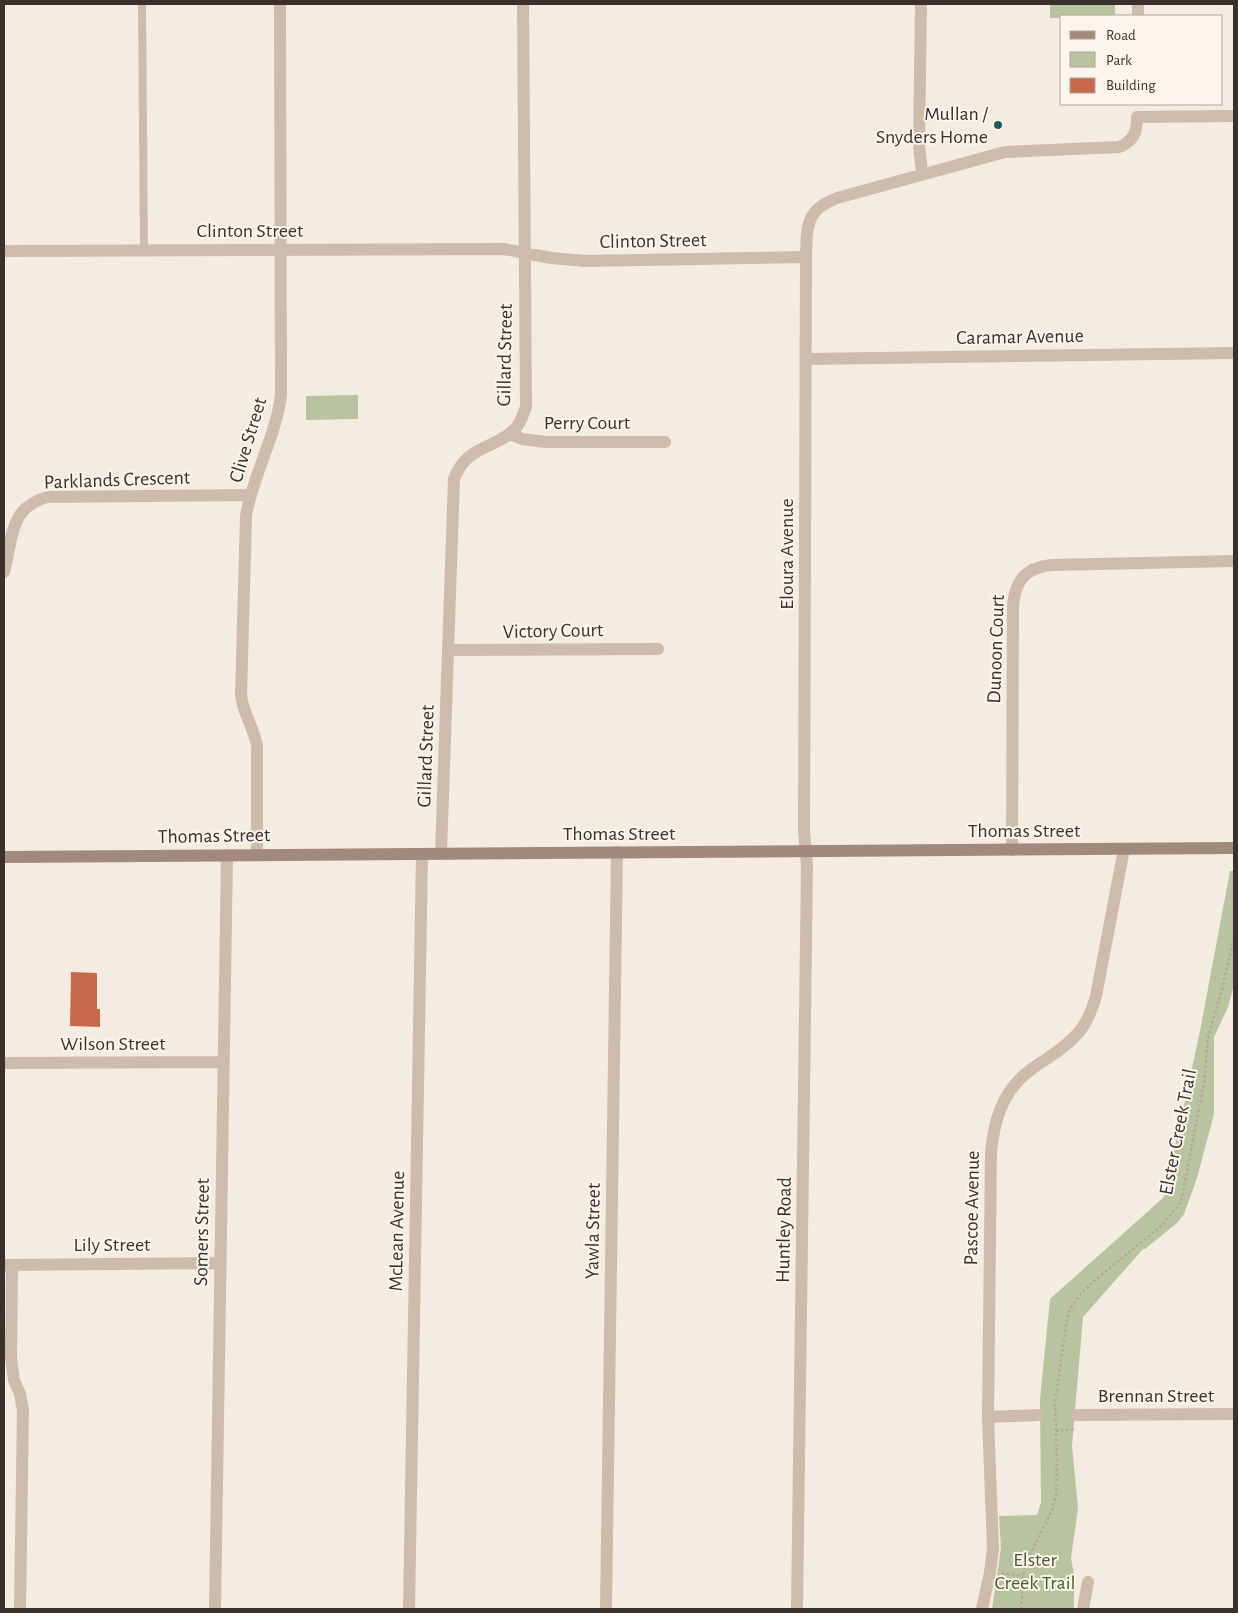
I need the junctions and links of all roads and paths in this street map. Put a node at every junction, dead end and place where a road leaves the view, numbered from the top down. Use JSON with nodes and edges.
{"nodes":[{"id":1,"x":142,"y":4,"type":"edge"},
{"id":2,"x":280,"y":4,"type":"edge"},
{"id":3,"x":523,"y":4,"type":"edge"},
{"id":4,"x":921,"y":4,"type":"edge"},
{"id":5,"x":1137,"y":105,"type":"edge"},
{"id":6,"x":1234,"y":116,"type":"edge"},
{"id":7,"x":1137,"y":117,"type":"junction"},
{"id":8,"x":922,"y":174,"type":"junction"},
{"id":9,"x":281,"y":250,"type":"junction"},
{"id":10,"x":4,"y":251,"type":"edge"},
{"id":11,"x":144,"y":251,"type":"junction"},
{"id":12,"x":524,"y":253,"type":"junction"},
{"id":13,"x":806,"y":256,"type":"junction"},
{"id":14,"x":1234,"y":353,"type":"edge"},
{"id":15,"x":806,"y":359,"type":"junction"},
{"id":16,"x":510,"y":434,"type":"junction"},
{"id":17,"x":665,"y":442,"type":"dead end"},
{"id":18,"x":251,"y":495,"type":"junction"},
{"id":19,"x":1234,"y":561,"type":"edge"},
{"id":20,"x":4,"y":572,"type":"edge"},
{"id":21,"x":658,"y":649,"type":"dead end"},
{"id":22,"x":448,"y":650,"type":"junction"},
{"id":23,"x":1234,"y":848,"type":"edge"},
{"id":24,"x":1124,"y":849,"type":"junction"},
{"id":25,"x":1012,"y":850,"type":"junction"},
{"id":26,"x":806,"y":851,"type":"junction"},
{"id":27,"x":617,"y":852,"type":"junction"},
{"id":28,"x":441,"y":853,"type":"junction"},
{"id":29,"x":422,"y":854,"type":"junction"},
{"id":30,"x":227,"y":855,"type":"junction"},
{"id":31,"x":257,"y":855,"type":"junction"},
{"id":32,"x":4,"y":857,"type":"edge"},
{"id":33,"x":1234,"y":938,"type":"edge"},
{"id":34,"x":223,"y":1062,"type":"junction"},
{"id":35,"x":4,"y":1063,"type":"edge"},
{"id":36,"x":220,"y":1263,"type":"junction"},
{"id":37,"x":8,"y":1264,"type":"edge"},
{"id":38,"x":1234,"y":1414,"type":"edge"},
{"id":39,"x":1038,"y":1415,"type":"dead end"},
{"id":40,"x":1077,"y":1415,"type":"dead end"},
{"id":41,"x":988,"y":1416,"type":"junction"},
{"id":42,"x":990,"y":1572,"type":"junction"},
{"id":43,"x":1023,"y":1576,"type":"junction"},
{"id":44,"x":1088,"y":1582,"type":"dead end"},
{"id":45,"x":20,"y":1609,"type":"edge"},
{"id":46,"x":215,"y":1609,"type":"edge"},
{"id":47,"x":410,"y":1609,"type":"edge"},
{"id":48,"x":606,"y":1609,"type":"edge"},
{"id":49,"x":797,"y":1609,"type":"edge"},
{"id":50,"x":982,"y":1609,"type":"edge"},
{"id":51,"x":1021,"y":1609,"type":"edge"},
{"id":52,"x":1083,"y":1609,"type":"edge"}],
"edges":[{"from":1,"to":11,"type":"lane"},
{"from":2,"to":9,"type":"street","name":"Clive Street"},
{"from":3,"to":12,"type":"street","name":"Gillard Street"},
{"from":4,"to":8,"type":"street"},
{"from":5,"to":7,"type":"street"},
{"from":6,"to":7,"type":"street"},
{"from":7,"to":8,"type":"street"},
{"from":8,"to":13,"type":"street"},
{"from":9,"to":11,"type":"street","name":"Clinton Street"},
{"from":9,"to":12,"type":"street","name":"Clinton Street"},
{"from":9,"to":18,"type":"street","name":"Clive Street"},
{"from":10,"to":11,"type":"street","name":"Clinton Street"},
{"from":12,"to":13,"type":"street","name":"Clinton Street"},
{"from":12,"to":16,"type":"street","name":"Gillard Street"},
{"from":13,"to":15,"type":"street","name":"Eloura Avenue"},
{"from":14,"to":15,"type":"street","name":"Caramar Avenue"},
{"from":15,"to":26,"type":"street","name":"Eloura Avenue"},
{"from":16,"to":17,"type":"street","name":"Perry Court"},
{"from":16,"to":22,"type":"street","name":"Gillard Street"},
{"from":18,"to":20,"type":"street","name":"Parklands Crescent"},
{"from":18,"to":31,"type":"street","name":"Clive Street"},
{"from":19,"to":25,"type":"street","name":"Dunoon Court"},
{"from":21,"to":22,"type":"street","name":"Victory Court"},
{"from":22,"to":28,"type":"street","name":"Gillard Street"},
{"from":23,"to":24,"type":"street","name":"Thomas Street"},
{"from":24,"to":25,"type":"street","name":"Thomas Street"},
{"from":24,"to":41,"type":"street","name":"Pascoe Avenue"},
{"from":25,"to":26,"type":"street","name":"Thomas Street"},
{"from":26,"to":27,"type":"street","name":"Thomas Street"},
{"from":26,"to":49,"type":"street","name":"Huntley Road"},
{"from":27,"to":28,"type":"street","name":"Thomas Street"},
{"from":27,"to":48,"type":"street","name":"Yawla Street"},
{"from":28,"to":29,"type":"street","name":"Thomas Street"},
{"from":29,"to":31,"type":"street","name":"Thomas Street"},
{"from":29,"to":47,"type":"street","name":"McLean Avenue"},
{"from":30,"to":31,"type":"street","name":"Thomas Street"},
{"from":30,"to":32,"type":"street","name":"Thomas Street"},
{"from":30,"to":34,"type":"street","name":"Somers Street"},
{"from":33,"to":43,"type":"path","name":"Elster Creek Trail"},
{"from":34,"to":35,"type":"street","name":"Wilson Street"},
{"from":34,"to":36,"type":"street","name":"Somers Street"},
{"from":36,"to":37,"type":"street","name":"Lily Street"},
{"from":36,"to":46,"type":"street","name":"Somers Street"},
{"from":37,"to":45,"type":"street"},
{"from":38,"to":40,"type":"street","name":"Brennan Street"},
{"from":39,"to":41,"type":"street"},
{"from":41,"to":42,"type":"street","name":"Pascoe Avenue"},
{"from":42,"to":43,"type":"path"},
{"from":42,"to":50,"type":"street","name":"Pascoe Avenue"},
{"from":43,"to":51,"type":"path","name":"Elster Creek Trail"},
{"from":44,"to":52,"type":"street"}]}
